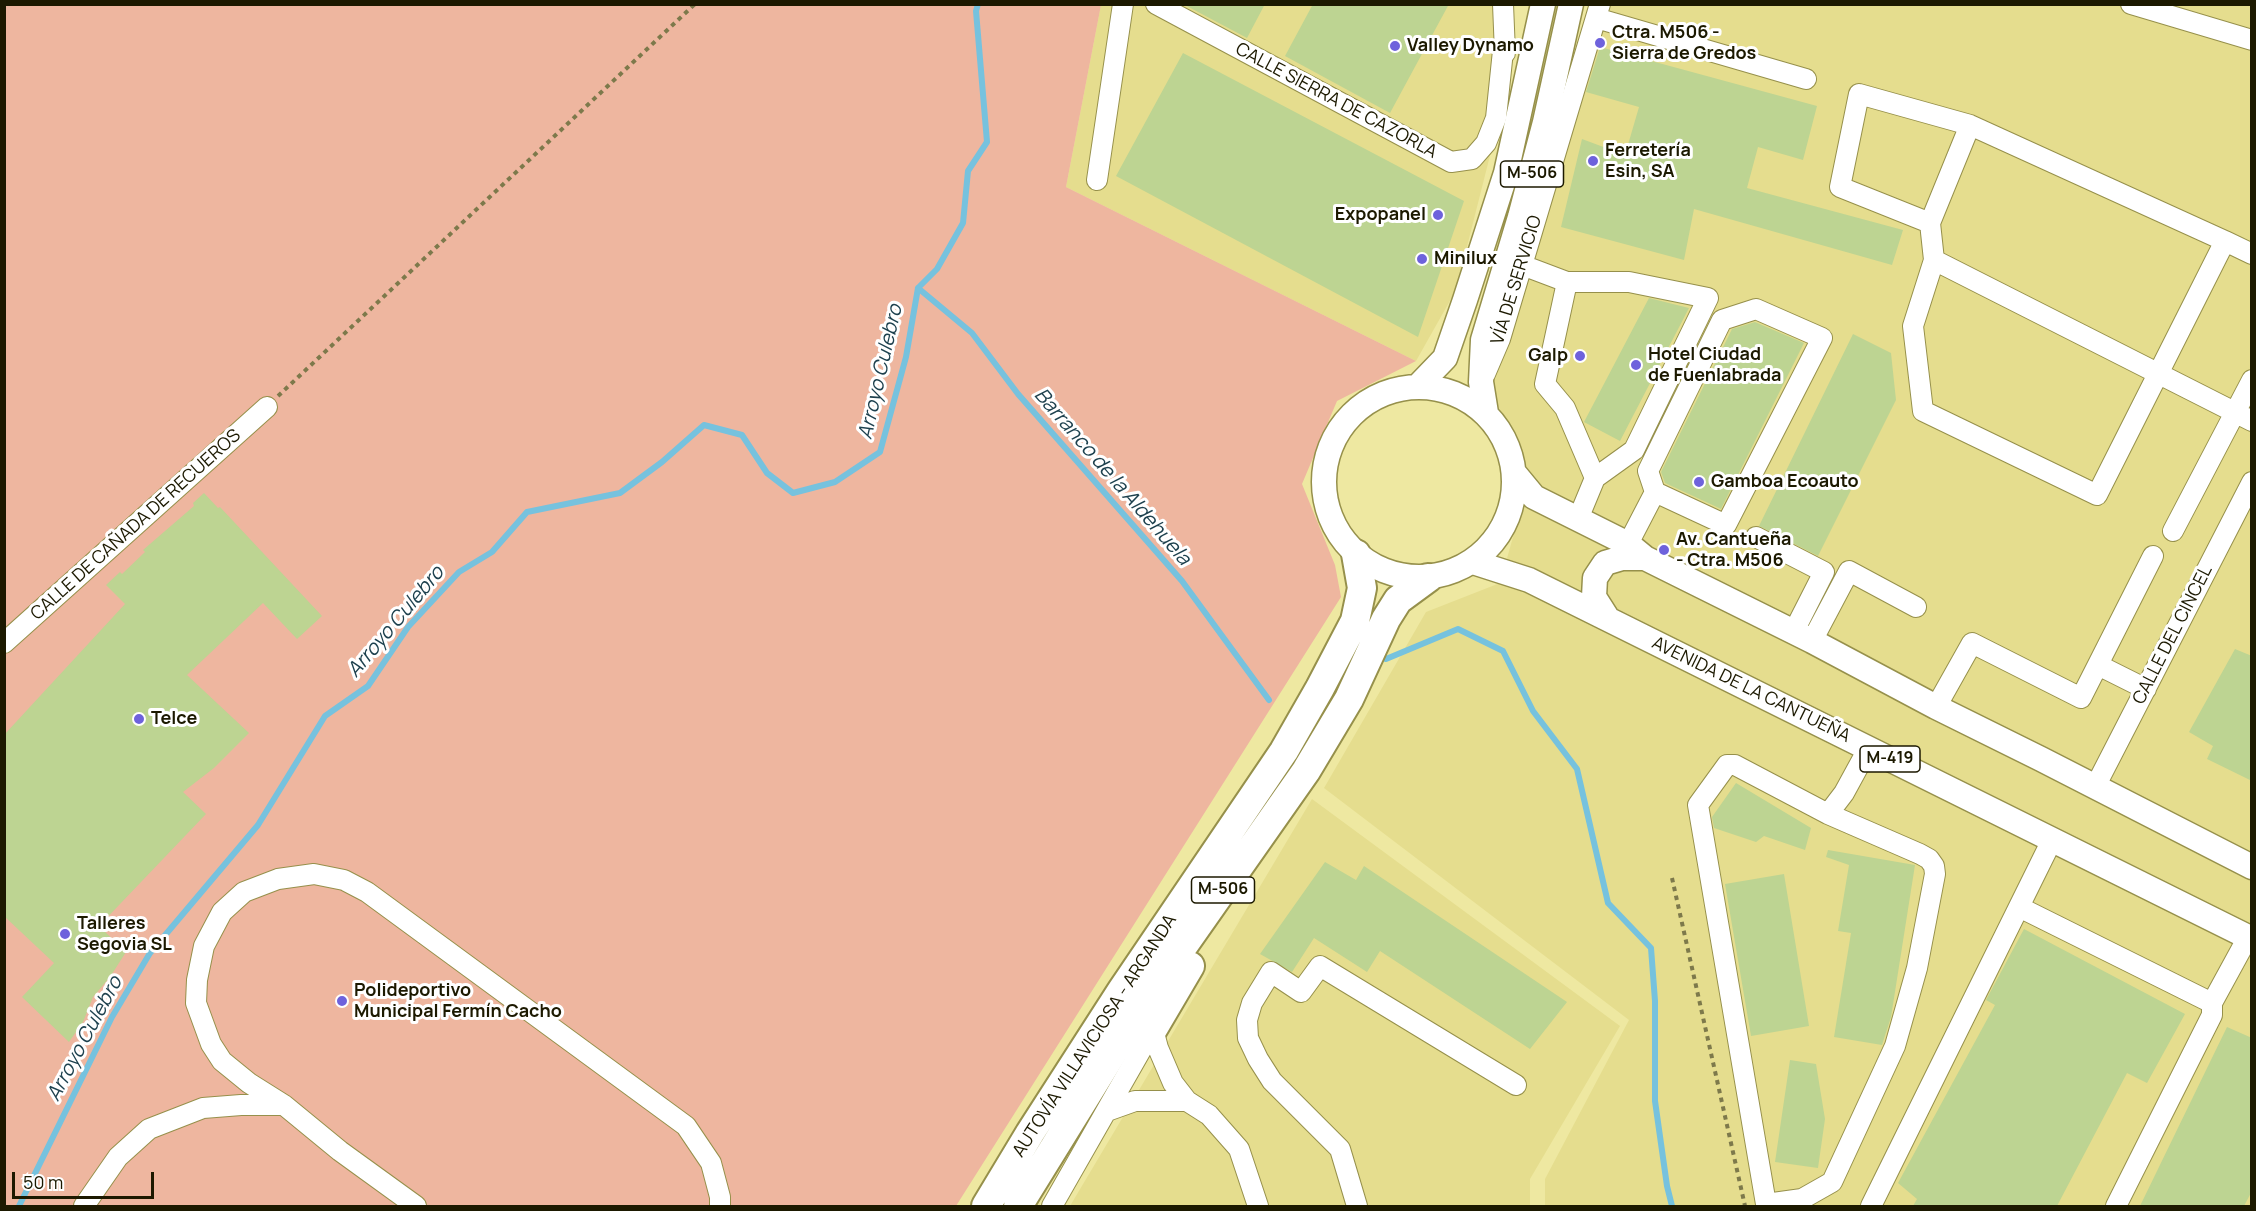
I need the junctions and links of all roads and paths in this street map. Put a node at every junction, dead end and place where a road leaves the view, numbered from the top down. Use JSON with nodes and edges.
{"nodes":[{"id":1,"x":695,"y":4,"type":"edge"},
{"id":2,"x":1123,"y":4,"type":"edge"},
{"id":3,"x":1156,"y":4,"type":"edge"},
{"id":4,"x":1503,"y":4,"type":"edge"},
{"id":5,"x":1543,"y":4,"type":"edge"},
{"id":6,"x":1571,"y":4,"type":"edge"},
{"id":7,"x":2130,"y":4,"type":"edge"},
{"id":8,"x":1598,"y":11,"type":"edge"},
{"id":9,"x":2252,"y":40,"type":"edge"},
{"id":10,"x":1504,"y":41,"type":"junction"},
{"id":11,"x":1806,"y":79,"type":"dead end"},
{"id":12,"x":1970,"y":125,"type":"junction"},
{"id":13,"x":1511,"y":147,"type":"junction"},
{"id":14,"x":1097,"y":180,"type":"dead end"},
{"id":15,"x":1930,"y":223,"type":"junction"},
{"id":16,"x":2225,"y":241,"type":"junction"},
{"id":17,"x":2252,"y":254,"type":"edge"},
{"id":18,"x":1934,"y":260,"type":"junction"},
{"id":19,"x":1522,"y":266,"type":"junction"},
{"id":20,"x":1567,"y":282,"type":"junction"},
{"id":21,"x":2158,"y":374,"type":"junction"},
{"id":22,"x":2252,"y":380,"type":"edge"},
{"id":23,"x":1481,"y":382,"type":"junction"},
{"id":24,"x":1418,"y":386,"type":"junction"},
{"id":25,"x":267,"y":407,"type":"joint"},
{"id":26,"x":1486,"y":413,"type":"junction"},
{"id":27,"x":2243,"y":417,"type":"edge"},
{"id":28,"x":1515,"y":474,"type":"junction"},
{"id":29,"x":1594,"y":478,"type":"junction"},
{"id":30,"x":2252,"y":482,"type":"edge"},
{"id":31,"x":1655,"y":492,"type":"junction"},
{"id":32,"x":1578,"y":519,"type":"junction"},
{"id":33,"x":2173,"y":531,"type":"dead end"},
{"id":34,"x":1756,"y":537,"type":"dead end"},
{"id":35,"x":1637,"y":551,"type":"junction"},
{"id":36,"x":1356,"y":554,"type":"junction"},
{"id":37,"x":2153,"y":556,"type":"dead end"},
{"id":38,"x":1473,"y":562,"type":"junction"},
{"id":39,"x":1428,"y":578,"type":"junction"},
{"id":40,"x":1916,"y":607,"type":"dead end"},
{"id":41,"x":1608,"y":619,"type":"junction"},
{"id":42,"x":1803,"y":636,"type":"junction"},
{"id":43,"x":4,"y":643,"type":"edge"},
{"id":44,"x":2098,"y":665,"type":"junction"},
{"id":45,"x":2146,"y":689,"type":"junction"},
{"id":46,"x":1936,"y":707,"type":"junction"},
{"id":47,"x":1869,"y":749,"type":"junction"},
{"id":48,"x":2095,"y":787,"type":"junction"},
{"id":49,"x":1828,"y":814,"type":"junction"},
{"id":50,"x":2052,"y":840,"type":"junction"},
{"id":51,"x":1254,"y":845,"type":"junction"},
{"id":52,"x":2252,"y":867,"type":"edge"},
{"id":53,"x":1672,"y":878,"type":"dead end"},
{"id":54,"x":2019,"y":907,"type":"junction"},
{"id":55,"x":2250,"y":938,"type":"edge"},
{"id":56,"x":2212,"y":1003,"type":"junction"},
{"id":57,"x":1154,"y":1029,"type":"junction"},
{"id":58,"x":1516,"y":1085,"type":"dead end"},
{"id":59,"x":1187,"y":1101,"type":"junction"},
{"id":60,"x":284,"y":1105,"type":"junction"},
{"id":61,"x":1107,"y":1111,"type":"junction"},
{"id":62,"x":1006,"y":1172,"type":"junction"},
{"id":63,"x":84,"y":1206,"type":"edge"},
{"id":64,"x":416,"y":1206,"type":"edge"},
{"id":65,"x":720,"y":1206,"type":"edge"},
{"id":66,"x":979,"y":1206,"type":"edge"},
{"id":67,"x":986,"y":1206,"type":"edge"},
{"id":68,"x":1018,"y":1206,"type":"edge"},
{"id":69,"x":1052,"y":1206,"type":"edge"},
{"id":70,"x":1258,"y":1206,"type":"edge"},
{"id":71,"x":1357,"y":1206,"type":"edge"},
{"id":72,"x":1745,"y":1206,"type":"edge"},
{"id":73,"x":1871,"y":1206,"type":"edge"},
{"id":74,"x":2116,"y":1206,"type":"edge"}],
"edges":[{"from":1,"to":25,"type":"path"},
{"from":2,"to":14,"type":"street"},
{"from":3,"to":10,"type":"street","name":"CALLE SIERRA DE CAZORLA"},
{"from":4,"to":10,"type":"street"},
{"from":5,"to":13,"type":"main road","number":"M-506"},
{"from":6,"to":23,"type":"main road","number":"M-506"},
{"from":7,"to":9,"type":"street"},
{"from":8,"to":11,"type":"street"},
{"from":8,"to":19,"type":"street","name":"VÍA DE SERVICIO"},
{"from":10,"to":13,"type":"street"},
{"from":12,"to":15,"type":"street"},
{"from":12,"to":15,"type":"street"},
{"from":12,"to":16,"type":"street"},
{"from":13,"to":24,"type":"main road","number":"M-506"},
{"from":15,"to":18,"type":"street"},
{"from":16,"to":17,"type":"street"},
{"from":16,"to":21,"type":"street"},
{"from":18,"to":21,"type":"street"},
{"from":18,"to":21,"type":"street"},
{"from":19,"to":20,"type":"street"},
{"from":19,"to":23,"type":"street","name":"VÍA DE SERVICIO"},
{"from":20,"to":29,"type":"street"},
{"from":20,"to":29,"type":"street"},
{"from":21,"to":27,"type":"street"},
{"from":22,"to":27,"type":"street"},
{"from":23,"to":26,"type":"main road","number":"M-506"},
{"from":24,"to":26,"type":"main road","number":"M-506"},
{"from":24,"to":36,"type":"main road","number":"M-506"},
{"from":25,"to":43,"type":"street","name":"CALLE DE CAÑADA DE RECUEROS"},
{"from":26,"to":28,"type":"main road","number":"M-506"},
{"from":27,"to":33,"type":"street"},
{"from":28,"to":32,"type":"main road"},
{"from":28,"to":38,"type":"main road","number":"M-506"},
{"from":29,"to":32,"type":"street"},
{"from":30,"to":45,"type":"street","name":"CALLE DEL CINCEL"},
{"from":31,"to":31,"type":"street"},
{"from":31,"to":35,"type":"street"},
{"from":32,"to":35,"type":"main road"},
{"from":34,"to":42,"type":"street"},
{"from":35,"to":41,"type":"main road"},
{"from":35,"to":42,"type":"main road"},
{"from":36,"to":39,"type":"main road","number":"M-506"},
{"from":36,"to":62,"type":"highway","name":"AUTOVÍA VILLAVICIOSA - ARGANDA","number":"M-506"},
{"from":37,"to":44,"type":"street"},
{"from":38,"to":39,"type":"main road","number":"M-506"},
{"from":38,"to":41,"type":"main road","name":"AVENIDA DE LA CANTUEÑA","number":"M-419"},
{"from":39,"to":51,"type":"highway","number":"M-506"},
{"from":40,"to":42,"type":"street"},
{"from":41,"to":47,"type":"main road","name":"AVENIDA DE LA CANTUEÑA","number":"M-419"},
{"from":42,"to":46,"type":"main road"},
{"from":44,"to":45,"type":"street"},
{"from":44,"to":46,"type":"street"},
{"from":45,"to":48,"type":"street","name":"CALLE DEL CINCEL"},
{"from":46,"to":48,"type":"main road"},
{"from":47,"to":49,"type":"street"},
{"from":47,"to":50,"type":"main road","name":"AVENIDA DE LA CANTUEÑA","number":"M-419"},
{"from":48,"to":52,"type":"main road"},
{"from":49,"to":49,"type":"street"},
{"from":50,"to":54,"type":"street"},
{"from":50,"to":55,"type":"main road","name":"AVENIDA DE LA CANTUEÑA","number":"M-419"},
{"from":51,"to":57,"type":"highway"},
{"from":51,"to":68,"type":"highway","number":"M-506"},
{"from":53,"to":72,"type":"path"},
{"from":54,"to":56,"type":"street"},
{"from":54,"to":73,"type":"street"},
{"from":55,"to":56,"type":"street"},
{"from":56,"to":74,"type":"street"},
{"from":57,"to":59,"type":"street"},
{"from":57,"to":61,"type":"street"},
{"from":58,"to":71,"type":"street"},
{"from":59,"to":61,"type":"street"},
{"from":59,"to":70,"type":"street"},
{"from":60,"to":63,"type":"street"},
{"from":60,"to":64,"type":"street"},
{"from":60,"to":65,"type":"street"},
{"from":61,"to":69,"type":"street"},
{"from":62,"to":66,"type":"street"},
{"from":62,"to":67,"type":"highway","number":"M-506"}]}
